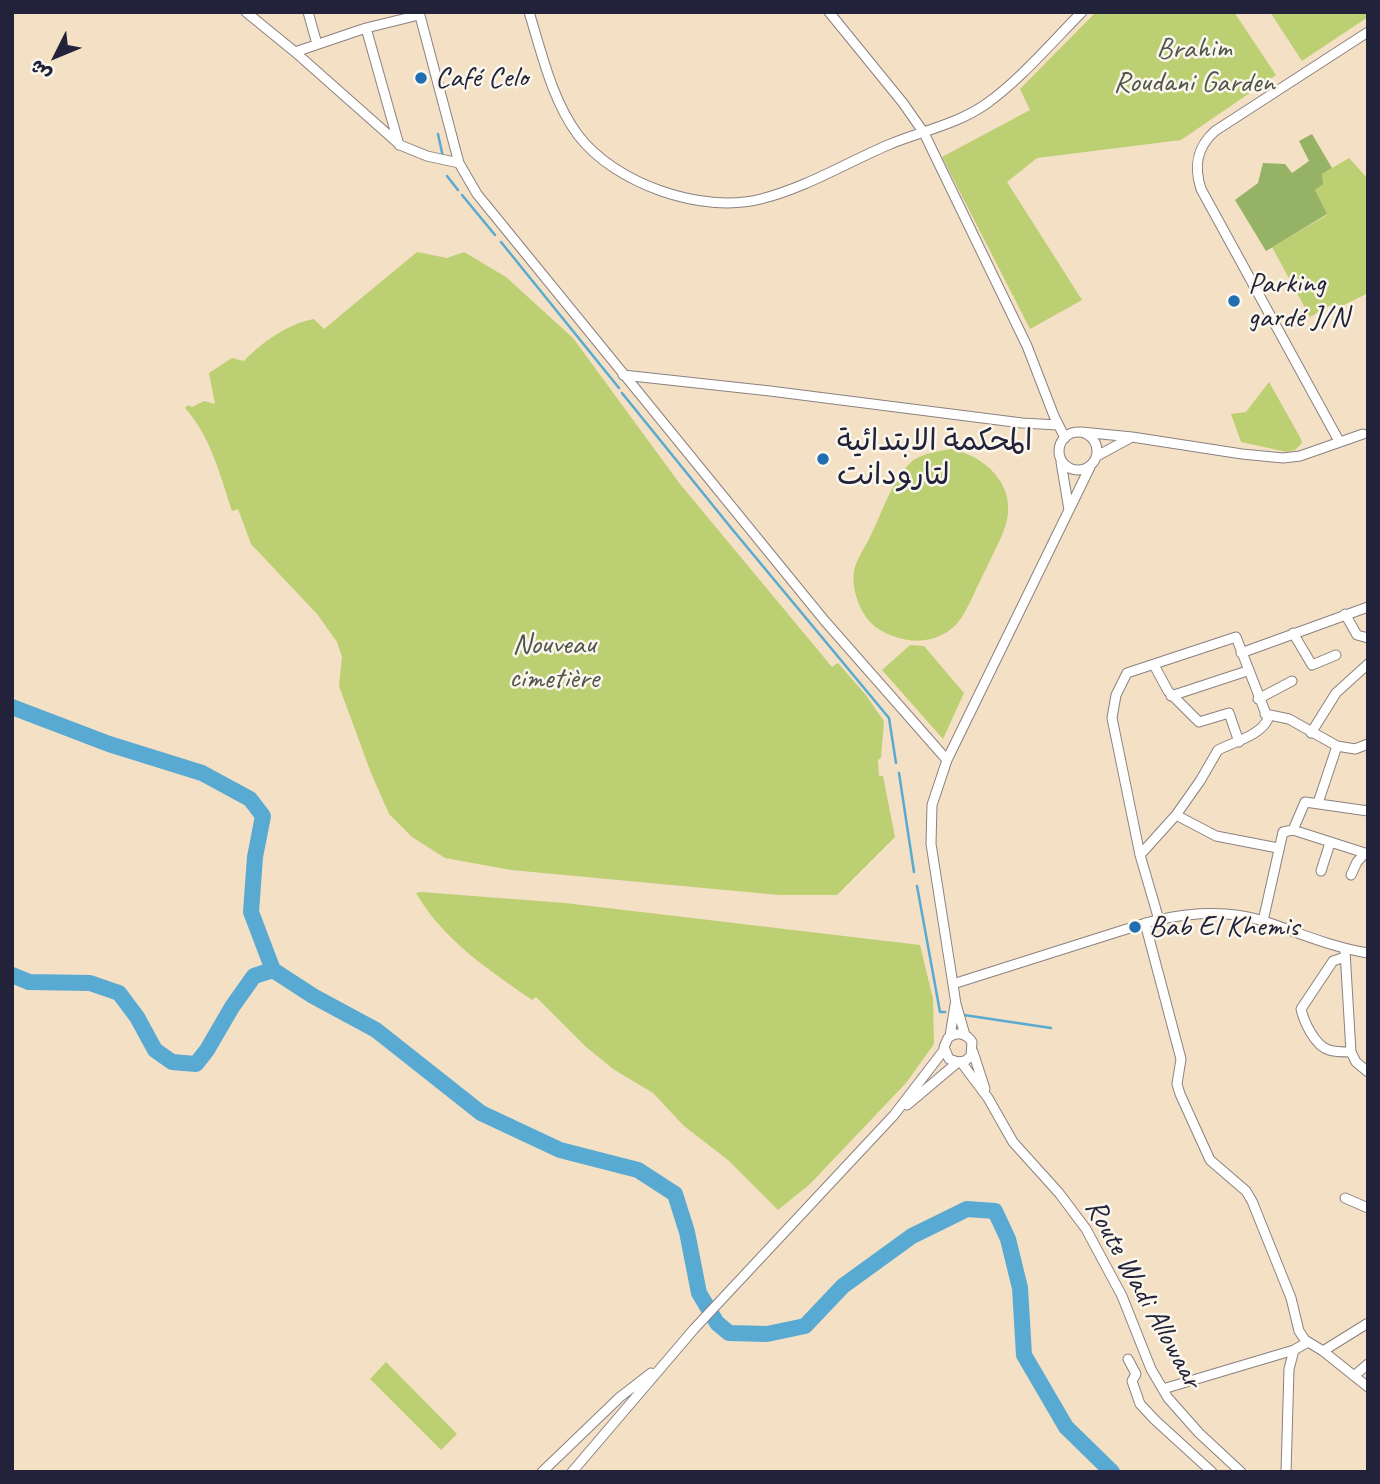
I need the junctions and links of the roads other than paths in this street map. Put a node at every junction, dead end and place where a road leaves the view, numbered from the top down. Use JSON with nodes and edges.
{"nodes":[{"id":1,"x":246,"y":12,"type":"edge"},
{"id":2,"x":308,"y":12,"type":"edge"},
{"id":3,"x":529,"y":12,"type":"edge"},
{"id":4,"x":828,"y":12,"type":"edge"},
{"id":5,"x":1082,"y":12,"type":"edge"},
{"id":6,"x":419,"y":13,"type":"edge"},
{"id":7,"x":366,"y":28,"type":"junction"},
{"id":8,"x":1368,"y":32,"type":"edge"},
{"id":9,"x":317,"y":44,"type":"junction"},
{"id":10,"x":295,"y":52,"type":"junction"},
{"id":11,"x":924,"y":133,"type":"junction"},
{"id":12,"x":400,"y":145,"type":"junction"},
{"id":13,"x":459,"y":163,"type":"junction"},
{"id":14,"x":624,"y":375,"type":"junction"},
{"id":15,"x":1058,"y":425,"type":"junction"},
{"id":16,"x":1081,"y":432,"type":"junction"},
{"id":17,"x":1366,"y":432,"type":"edge"},
{"id":18,"x":1132,"y":437,"type":"junction"},
{"id":19,"x":1065,"y":438,"type":"junction"},
{"id":20,"x":1339,"y":442,"type":"junction"},
{"id":21,"x":1097,"y":456,"type":"junction"},
{"id":22,"x":1060,"y":457,"type":"junction"},
{"id":23,"x":1090,"y":467,"type":"junction"},
{"id":24,"x":1069,"y":510,"type":"junction"},
{"id":25,"x":1368,"y":607,"type":"edge"},
{"id":26,"x":1345,"y":614,"type":"junction"},
{"id":27,"x":1293,"y":633,"type":"junction"},
{"id":28,"x":1368,"y":638,"type":"edge"},
{"id":29,"x":1241,"y":653,"type":"junction"},
{"id":30,"x":1336,"y":655,"type":"dead end"},
{"id":31,"x":1368,"y":664,"type":"edge"},
{"id":32,"x":1154,"y":665,"type":"junction"},
{"id":33,"x":1247,"y":671,"type":"junction"},
{"id":34,"x":1292,"y":681,"type":"dead end"},
{"id":35,"x":1171,"y":696,"type":"junction"},
{"id":36,"x":1258,"y":699,"type":"junction"},
{"id":37,"x":1265,"y":714,"type":"junction"},
{"id":38,"x":1311,"y":733,"type":"junction"},
{"id":39,"x":1239,"y":742,"type":"junction"},
{"id":40,"x":1368,"y":744,"type":"edge"},
{"id":41,"x":1337,"y":746,"type":"junction"},
{"id":42,"x":947,"y":760,"type":"junction"},
{"id":43,"x":1318,"y":803,"type":"junction"},
{"id":44,"x":1368,"y":811,"type":"edge"},
{"id":45,"x":1176,"y":815,"type":"junction"},
{"id":46,"x":1293,"y":830,"type":"junction"},
{"id":47,"x":1330,"y":843,"type":"junction"},
{"id":48,"x":1278,"y":848,"type":"junction"},
{"id":49,"x":1366,"y":854,"type":"edge"},
{"id":50,"x":1140,"y":855,"type":"junction"},
{"id":51,"x":1321,"y":871,"type":"dead end"},
{"id":52,"x":1351,"y":875,"type":"dead end"},
{"id":53,"x":1159,"y":920,"type":"junction"},
{"id":54,"x":1263,"y":921,"type":"junction"},
{"id":55,"x":1138,"y":925,"type":"junction"},
{"id":56,"x":1345,"y":953,"type":"junction"},
{"id":57,"x":1368,"y":953,"type":"edge"},
{"id":58,"x":953,"y":984,"type":"junction"},
{"id":59,"x":956,"y":1004,"type":"junction"},
{"id":60,"x":965,"y":1035,"type":"junction"},
{"id":61,"x":950,"y":1036,"type":"junction"},
{"id":62,"x":944,"y":1050,"type":"junction"},
{"id":63,"x":972,"y":1052,"type":"junction"},
{"id":64,"x":1351,"y":1052,"type":"junction"},
{"id":65,"x":960,"y":1062,"type":"junction"},
{"id":66,"x":1368,"y":1072,"type":"edge"},
{"id":67,"x":988,"y":1098,"type":"junction"},
{"id":68,"x":894,"y":1115,"type":"junction"},
{"id":69,"x":1345,"y":1198,"type":"dead end"},
{"id":70,"x":1368,"y":1208,"type":"edge"},
{"id":71,"x":1368,"y":1323,"type":"edge"},
{"id":72,"x":1308,"y":1342,"type":"junction"},
{"id":73,"x":1294,"y":1350,"type":"junction"},
{"id":74,"x":1323,"y":1351,"type":"junction"},
{"id":75,"x":1128,"y":1359,"type":"dead end"},
{"id":76,"x":663,"y":1363,"type":"junction"},
{"id":77,"x":1368,"y":1364,"type":"edge"},
{"id":78,"x":1354,"y":1376,"type":"junction"},
{"id":79,"x":1368,"y":1387,"type":"edge"},
{"id":80,"x":1163,"y":1389,"type":"junction"},
{"id":81,"x":576,"y":1470,"type":"edge"},
{"id":82,"x":542,"y":1472,"type":"edge"},
{"id":83,"x":1212,"y":1472,"type":"edge"},
{"id":84,"x":1241,"y":1472,"type":"edge"},
{"id":85,"x":1286,"y":1472,"type":"edge"}],
"edges":[{"from":1,"to":10,"type":"street"},
{"from":2,"to":9,"type":"street"},
{"from":3,"to":11,"type":"street"},
{"from":4,"to":11,"type":"street"},
{"from":5,"to":11,"type":"street"},
{"from":6,"to":7,"type":"street"},
{"from":6,"to":13,"type":"street"},
{"from":7,"to":9,"type":"street"},
{"from":7,"to":12,"type":"street"},
{"from":8,"to":20,"type":"street"},
{"from":9,"to":10,"type":"street"},
{"from":10,"to":12,"type":"street"},
{"from":11,"to":15,"type":"street"},
{"from":12,"to":13,"type":"street"},
{"from":13,"to":14,"type":"street"},
{"from":14,"to":15,"type":"street"},
{"from":14,"to":42,"type":"street"},
{"from":15,"to":19,"type":"street"},
{"from":16,"to":18,"type":"street"},
{"from":16,"to":19,"type":"street"},
{"from":16,"to":21,"type":"street"},
{"from":17,"to":20,"type":"street"},
{"from":18,"to":20,"type":"street"},
{"from":18,"to":21,"type":"street"},
{"from":19,"to":22,"type":"street"},
{"from":21,"to":23,"type":"street"},
{"from":22,"to":23,"type":"street"},
{"from":22,"to":24,"type":"street"},
{"from":23,"to":24,"type":"street"},
{"from":24,"to":42,"type":"street"},
{"from":25,"to":26,"type":"street"},
{"from":26,"to":27,"type":"street"},
{"from":26,"to":28,"type":"street"},
{"from":27,"to":29,"type":"street"},
{"from":27,"to":30,"type":"street"},
{"from":29,"to":32,"type":"street"},
{"from":29,"to":33,"type":"street"},
{"from":31,"to":38,"type":"street"},
{"from":32,"to":35,"type":"street"},
{"from":32,"to":50,"type":"street"},
{"from":33,"to":35,"type":"street"},
{"from":33,"to":36,"type":"street"},
{"from":34,"to":36,"type":"street"},
{"from":35,"to":39,"type":"street"},
{"from":36,"to":37,"type":"street"},
{"from":37,"to":38,"type":"street"},
{"from":37,"to":39,"type":"street"},
{"from":38,"to":41,"type":"street"},
{"from":39,"to":45,"type":"street"},
{"from":40,"to":41,"type":"street"},
{"from":41,"to":43,"type":"street"},
{"from":42,"to":58,"type":"street"},
{"from":43,"to":44,"type":"street"},
{"from":43,"to":46,"type":"street"},
{"from":45,"to":48,"type":"street"},
{"from":45,"to":50,"type":"street"},
{"from":46,"to":47,"type":"street"},
{"from":46,"to":48,"type":"street"},
{"from":47,"to":49,"type":"street"},
{"from":47,"to":51,"type":"street"},
{"from":48,"to":54,"type":"street"},
{"from":49,"to":52,"type":"street"},
{"from":50,"to":53,"type":"street"},
{"from":53,"to":54,"type":"street"},
{"from":53,"to":55,"type":"street"},
{"from":54,"to":56,"type":"street"},
{"from":55,"to":58,"type":"street"},
{"from":55,"to":72,"type":"street"},
{"from":56,"to":57,"type":"street"},
{"from":56,"to":64,"type":"street"},
{"from":56,"to":64,"type":"street"},
{"from":58,"to":59,"type":"street"},
{"from":59,"to":60,"type":"street"},
{"from":59,"to":61,"type":"street"},
{"from":60,"to":61,"type":"street"},
{"from":60,"to":63,"type":"street"},
{"from":61,"to":62,"type":"street"},
{"from":62,"to":65,"type":"street"},
{"from":62,"to":68,"type":"street"},
{"from":63,"to":65,"type":"street"},
{"from":63,"to":67,"type":"street","name":"Route Wadi Allowaar"},
{"from":64,"to":66,"type":"street"},
{"from":65,"to":67,"type":"street","name":"Route Wadi Allowaar"},
{"from":65,"to":68,"type":"street"},
{"from":67,"to":80,"type":"street","name":"Route Wadi Allowaar"},
{"from":68,"to":76,"type":"street"},
{"from":69,"to":70,"type":"street"},
{"from":71,"to":74,"type":"street"},
{"from":72,"to":73,"type":"street"},
{"from":72,"to":74,"type":"street"},
{"from":73,"to":80,"type":"street"},
{"from":73,"to":85,"type":"street"},
{"from":74,"to":78,"type":"street"},
{"from":75,"to":83,"type":"street"},
{"from":76,"to":81,"type":"street"},
{"from":76,"to":82,"type":"street"},
{"from":77,"to":78,"type":"street"},
{"from":78,"to":79,"type":"street"},
{"from":80,"to":84,"type":"street","name":"Route Wadi Allowaar"}]}
